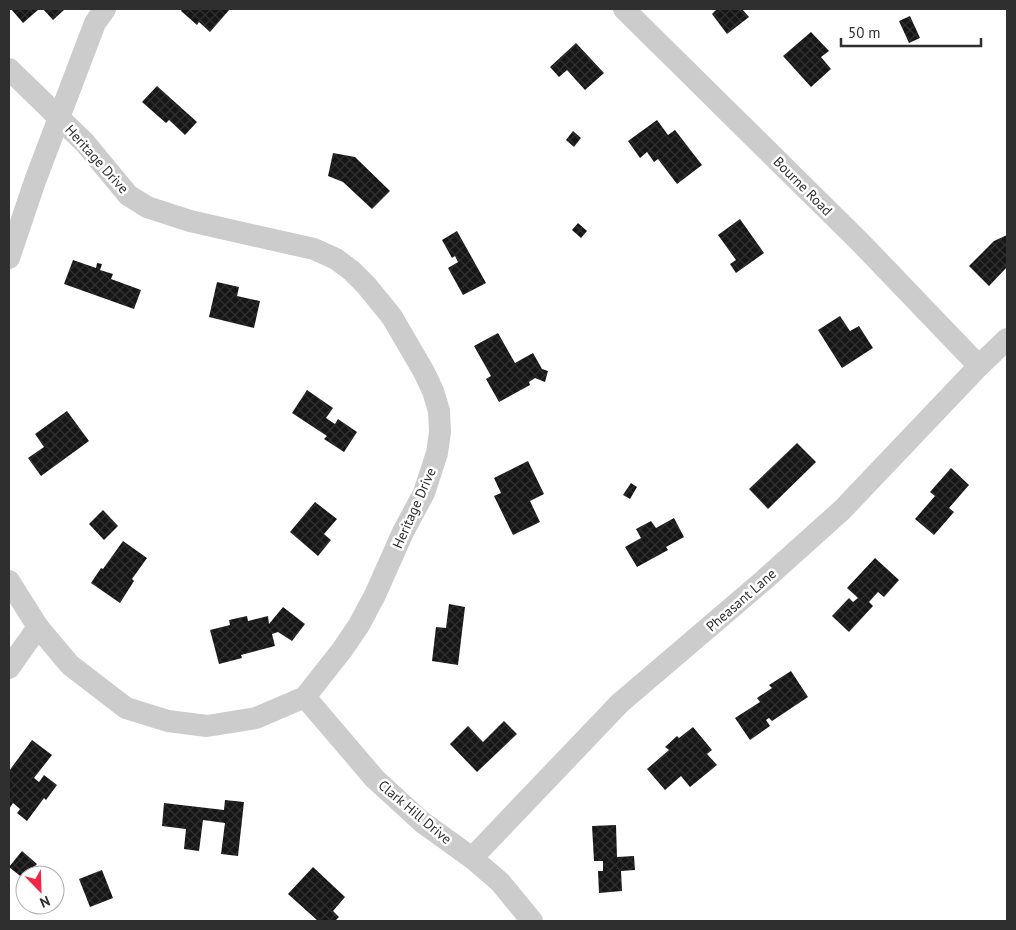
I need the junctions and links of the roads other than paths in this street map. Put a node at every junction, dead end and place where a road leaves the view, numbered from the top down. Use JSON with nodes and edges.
{"nodes":[{"id":1,"x":105,"y":9,"type":"edge"},
{"id":2,"x":624,"y":9,"type":"edge"},
{"id":3,"x":9,"y":69,"type":"edge"},
{"id":4,"x":60,"y":118,"type":"junction"},
{"id":5,"x":9,"y":258,"type":"edge"},
{"id":6,"x":1007,"y":339,"type":"edge"},
{"id":7,"x":979,"y":366,"type":"junction"},
{"id":8,"x":9,"y":581,"type":"edge"},
{"id":9,"x":38,"y":627,"type":"junction"},
{"id":10,"x":9,"y":668,"type":"edge"},
{"id":11,"x":305,"y":697,"type":"junction"},
{"id":12,"x":472,"y":858,"type":"junction"},
{"id":13,"x":532,"y":921,"type":"edge"}],
"edges":[{"from":1,"to":4,"type":"street"},
{"from":2,"to":7,"type":"street","name":"Bourne Road"},
{"from":3,"to":4,"type":"street","name":"Heritage Drive"},
{"from":4,"to":5,"type":"street"},
{"from":4,"to":11,"type":"street","name":"Heritage Drive"},
{"from":6,"to":7,"type":"street","name":"Pheasant Lane"},
{"from":7,"to":12,"type":"street","name":"Pheasant Lane"},
{"from":8,"to":9,"type":"street","name":"Heritage Drive"},
{"from":9,"to":10,"type":"street"},
{"from":9,"to":11,"type":"street","name":"Heritage Drive"},
{"from":11,"to":12,"type":"street","name":"Clark Hill Drive"},
{"from":12,"to":13,"type":"street","name":"Clark Hill Drive"}]}
